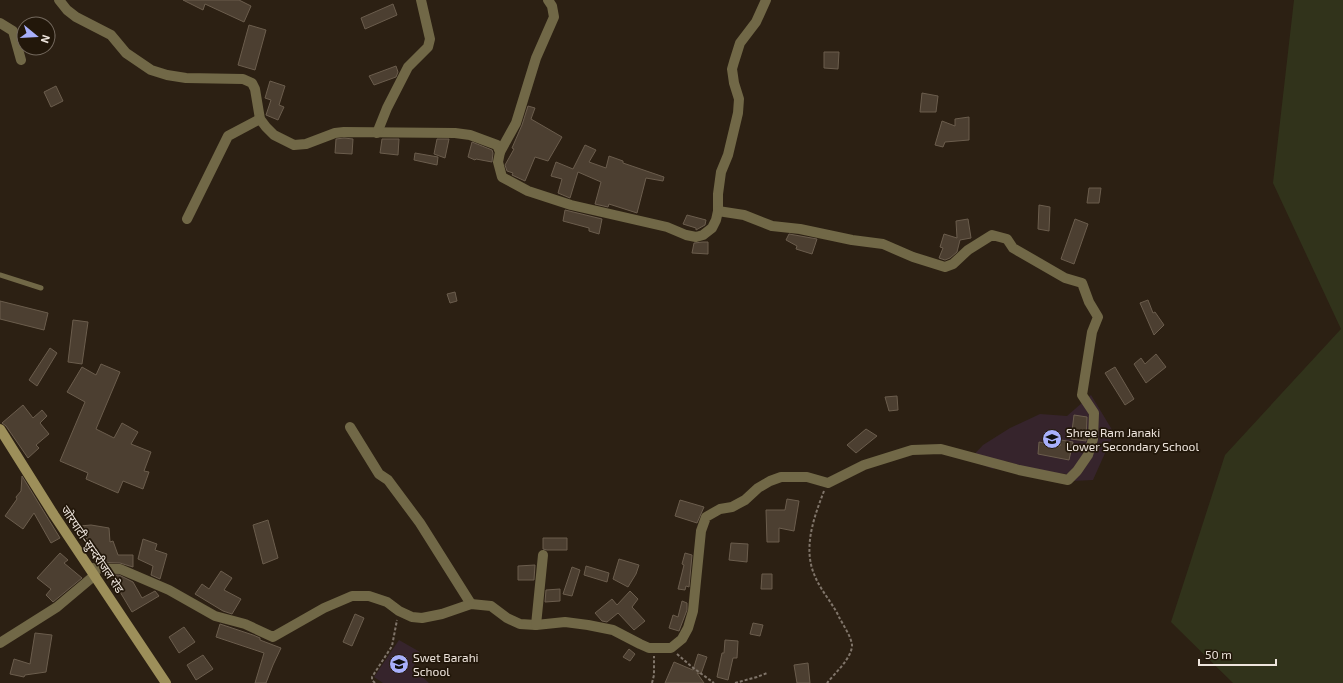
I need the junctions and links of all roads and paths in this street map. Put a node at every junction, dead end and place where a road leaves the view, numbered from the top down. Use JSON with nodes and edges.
{"nodes":[{"id":1,"x":59,"y":0,"type":"edge"},
{"id":2,"x":421,"y":0,"type":"edge"},
{"id":3,"x":548,"y":0,"type":"edge"},
{"id":4,"x":766,"y":0,"type":"edge"},
{"id":5,"x":0,"y":23,"type":"edge"},
{"id":6,"x":21,"y":60,"type":"dead end"},
{"id":7,"x":260,"y":119,"type":"junction"},
{"id":8,"x":377,"y":133,"type":"junction"},
{"id":9,"x":500,"y":152,"type":"junction"},
{"id":10,"x":718,"y":211,"type":"junction"},
{"id":11,"x":188,"y":219,"type":"dead end"},
{"id":12,"x":0,"y":275,"type":"edge"},
{"id":13,"x":41,"y":288,"type":"dead end"},
{"id":14,"x":350,"y":427,"type":"dead end"},
{"id":15,"x":0,"y":429,"type":"edge"},
{"id":16,"x":828,"y":483,"type":"junction"},
{"id":17,"x":543,"y":555,"type":"dead end"},
{"id":18,"x":92,"y":572,"type":"junction"},
{"id":19,"x":471,"y":604,"type":"junction"},
{"id":20,"x":399,"y":611,"type":"junction"},
{"id":21,"x":536,"y":625,"type":"junction"},
{"id":22,"x":0,"y":644,"type":"edge"},
{"id":23,"x":655,"y":647,"type":"junction"},
{"id":24,"x":671,"y":648,"type":"junction"},
{"id":25,"x":767,"y":673,"type":"dead end"},
{"id":26,"x":166,"y":683,"type":"edge"},
{"id":27,"x":375,"y":683,"type":"edge"},
{"id":28,"x":652,"y":683,"type":"edge"},
{"id":29,"x":714,"y":683,"type":"edge"},
{"id":30,"x":735,"y":683,"type":"edge"},
{"id":31,"x":828,"y":683,"type":"edge"}],
"edges":[{"from":1,"to":7,"type":"street"},
{"from":2,"to":8,"type":"street"},
{"from":3,"to":9,"type":"street"},
{"from":4,"to":10,"type":"street"},
{"from":5,"to":6,"type":"street"},
{"from":7,"to":8,"type":"street"},
{"from":7,"to":11,"type":"street"},
{"from":8,"to":9,"type":"street"},
{"from":9,"to":10,"type":"street"},
{"from":10,"to":16,"type":"street"},
{"from":12,"to":13,"type":"lane"},
{"from":14,"to":19,"type":"street"},
{"from":15,"to":18,"type":"main road","name":"जोरपाटी-सुन्दरीजल रोड"},
{"from":16,"to":24,"type":"street"},
{"from":16,"to":31,"type":"path"},
{"from":17,"to":21,"type":"street"},
{"from":18,"to":20,"type":"street"},
{"from":18,"to":22,"type":"street"},
{"from":18,"to":26,"type":"main road","name":"जोरपाटी-सुन्दरीजल रोड"},
{"from":19,"to":20,"type":"street"},
{"from":19,"to":21,"type":"street"},
{"from":20,"to":27,"type":"path"},
{"from":21,"to":23,"type":"street"},
{"from":23,"to":24,"type":"street"},
{"from":23,"to":28,"type":"path"},
{"from":24,"to":29,"type":"path"},
{"from":25,"to":30,"type":"path"}]}
